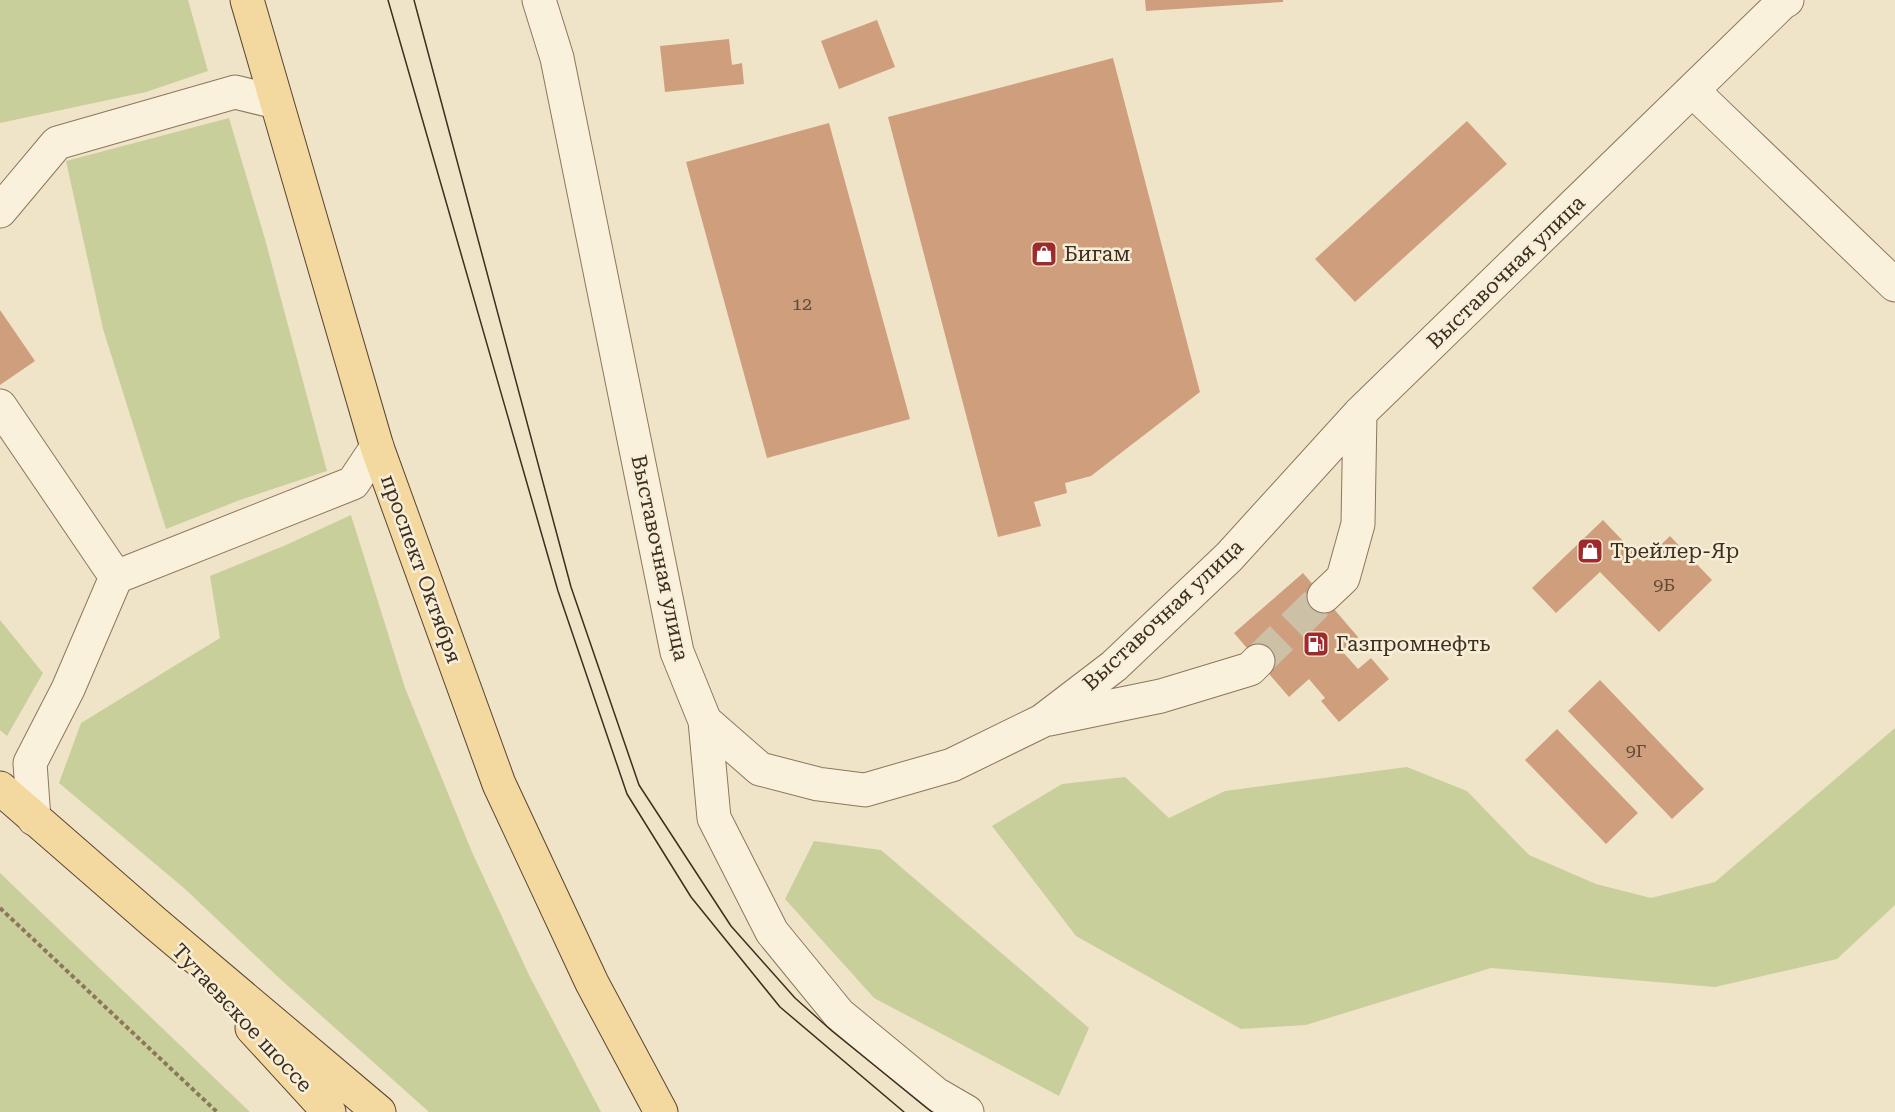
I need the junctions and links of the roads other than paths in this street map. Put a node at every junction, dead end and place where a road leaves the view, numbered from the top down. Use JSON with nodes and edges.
{"nodes":[{"id":1,"x":247,"y":0,"type":"edge"},
{"id":2,"x":539,"y":0,"type":"edge"},
{"id":3,"x":1787,"y":0,"type":"edge"},
{"id":4,"x":1693,"y":91,"type":"junction"},
{"id":5,"x":276,"y":102,"type":"junction"},
{"id":6,"x":0,"y":211,"type":"edge"},
{"id":7,"x":1895,"y":285,"type":"edge"},
{"id":8,"x":0,"y":406,"type":"edge"},
{"id":9,"x":1360,"y":413,"type":"junction"},
{"id":10,"x":0,"y":421,"type":"edge"},
{"id":11,"x":377,"y":447,"type":"junction"},
{"id":12,"x":113,"y":582,"type":"junction"},
{"id":13,"x":1323,"y":597,"type":"tunnel mouth"},
{"id":14,"x":1258,"y":661,"type":"tunnel mouth"},
{"id":15,"x":705,"y":721,"type":"junction"},
{"id":16,"x":1042,"y":721,"type":"junction"},
{"id":17,"x":0,"y":788,"type":"edge"},
{"id":18,"x":34,"y":819,"type":"junction"},
{"id":19,"x":155,"y":923,"type":"junction"},
{"id":20,"x":329,"y":1112,"type":"edge"},
{"id":21,"x":379,"y":1112,"type":"edge"},
{"id":22,"x":661,"y":1112,"type":"edge"},
{"id":23,"x":967,"y":1112,"type":"edge"}],
"edges":[{"from":1,"to":5,"type":"main road","name":"проспект Октября"},
{"from":2,"to":15,"type":"street","name":"Выставочная улица"},
{"from":3,"to":4,"type":"street","name":"Выставочная улица"},
{"from":4,"to":7,"type":"street"},
{"from":4,"to":9,"type":"street","name":"Выставочная улица"},
{"from":5,"to":6,"type":"street"},
{"from":5,"to":11,"type":"main road","name":"проспект Октября"},
{"from":8,"to":12,"type":"street"},
{"from":9,"to":13,"type":"street"},
{"from":9,"to":16,"type":"street","name":"Выставочная улица"},
{"from":10,"to":12,"type":"street"},
{"from":11,"to":12,"type":"street"},
{"from":11,"to":22,"type":"main road","name":"проспект Октября"},
{"from":12,"to":18,"type":"street"},
{"from":14,"to":16,"type":"street"},
{"from":15,"to":16,"type":"street","name":"Выставочная улица"},
{"from":15,"to":23,"type":"street"},
{"from":17,"to":18,"type":"main road"},
{"from":18,"to":19,"type":"main road"},
{"from":19,"to":20,"type":"main road","name":"Тутаевское шоссе"},
{"from":19,"to":21,"type":"main road"}]}
